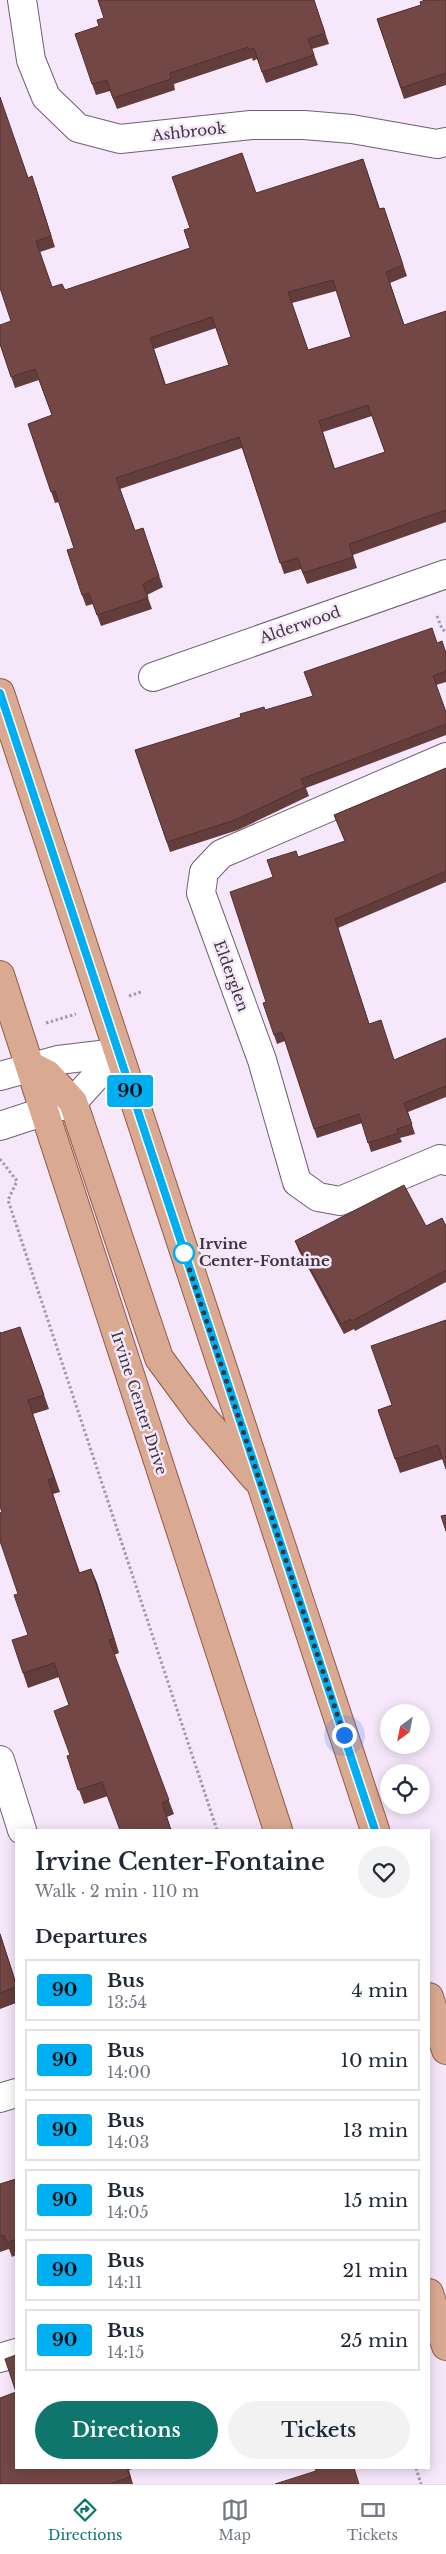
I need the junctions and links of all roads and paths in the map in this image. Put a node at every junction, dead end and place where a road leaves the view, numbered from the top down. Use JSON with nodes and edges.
{"nodes":[{"id":1,"x":22,"y":0,"type":"edge"},
{"id":2,"x":446,"y":142,"type":"edge"},
{"id":3,"x":446,"y":574,"type":"edge"},
{"id":4,"x":437,"y":616,"type":"dead end"},
{"id":5,"x":446,"y":632,"type":"edge"},
{"id":6,"x":153,"y":677,"type":"dead end"},
{"id":7,"x":0,"y":693,"type":"edge"},
{"id":8,"x":446,"y":757,"type":"edge"},
{"id":9,"x":0,"y":975,"type":"edge"},
{"id":10,"x":141,"y":992,"type":"dead end"},
{"id":11,"x":102,"y":1006,"type":"junction"},
{"id":12,"x":19,"y":1032,"type":"junction"},
{"id":13,"x":117,"y":1053,"type":"junction"},
{"id":14,"x":31,"y":1066,"type":"junction"},
{"id":15,"x":0,"y":1076,"type":"edge"},
{"id":16,"x":73,"y":1102,"type":"junction"},
{"id":17,"x":44,"y":1111,"type":"junction"},
{"id":18,"x":0,"y":1126,"type":"edge"},
{"id":19,"x":0,"y":1159,"type":"edge"},
{"id":20,"x":446,"y":1161,"type":"edge"},
{"id":21,"x":264,"y":1489,"type":"junction"},
{"id":22,"x":0,"y":1760,"type":"edge"},
{"id":23,"x":22,"y":1829,"type":"edge"},
{"id":24,"x":217,"y":1829,"type":"edge"},
{"id":25,"x":278,"y":1829,"type":"edge"},
{"id":26,"x":374,"y":1829,"type":"edge"},
{"id":27,"x":430,"y":2000,"type":"edge"},
{"id":28,"x":446,"y":2050,"type":"edge"},
{"id":29,"x":15,"y":2093,"type":"edge"},
{"id":30,"x":0,"y":2098,"type":"edge"},
{"id":31,"x":430,"y":2296,"type":"edge"},
{"id":32,"x":446,"y":2346,"type":"edge"},
{"id":33,"x":15,"y":2353,"type":"edge"},
{"id":34,"x":0,"y":2358,"type":"edge"},
{"id":35,"x":416,"y":2469,"type":"edge"},
{"id":36,"x":421,"y":2484,"type":"edge"}],
"edges":[{"from":1,"to":2,"type":"street","name":"Ashbrook"},
{"from":3,"to":6,"type":"street","name":"Alderwood"},
{"from":4,"to":5,"type":"path"},
{"from":7,"to":11,"type":"main road"},
{"from":8,"to":20,"type":"street","name":"Elderglen"},
{"from":9,"to":12,"type":"main road","name":"Irvine Center Drive"},
{"from":10,"to":11,"type":"path"},
{"from":11,"to":12,"type":"path"},
{"from":11,"to":13,"type":"main road"},
{"from":12,"to":14,"type":"main road","name":"Irvine Center Drive"},
{"from":13,"to":14,"type":"street"},
{"from":13,"to":16,"type":"street"},
{"from":13,"to":21,"type":"main road"},
{"from":14,"to":15,"type":"street"},
{"from":14,"to":16,"type":"main road"},
{"from":14,"to":17,"type":"main road","name":"Irvine Center Drive"},
{"from":16,"to":17,"type":"street"},
{"from":16,"to":21,"type":"main road"},
{"from":17,"to":18,"type":"street"},
{"from":17,"to":25,"type":"main road","name":"Irvine Center Drive"},
{"from":19,"to":24,"type":"path"},
{"from":21,"to":26,"type":"main road"},
{"from":22,"to":23,"type":"street"},
{"from":27,"to":28,"type":"main road"},
{"from":29,"to":30,"type":"street"},
{"from":31,"to":32,"type":"main road"},
{"from":33,"to":34,"type":"street"},
{"from":35,"to":36,"type":"path"}]}
